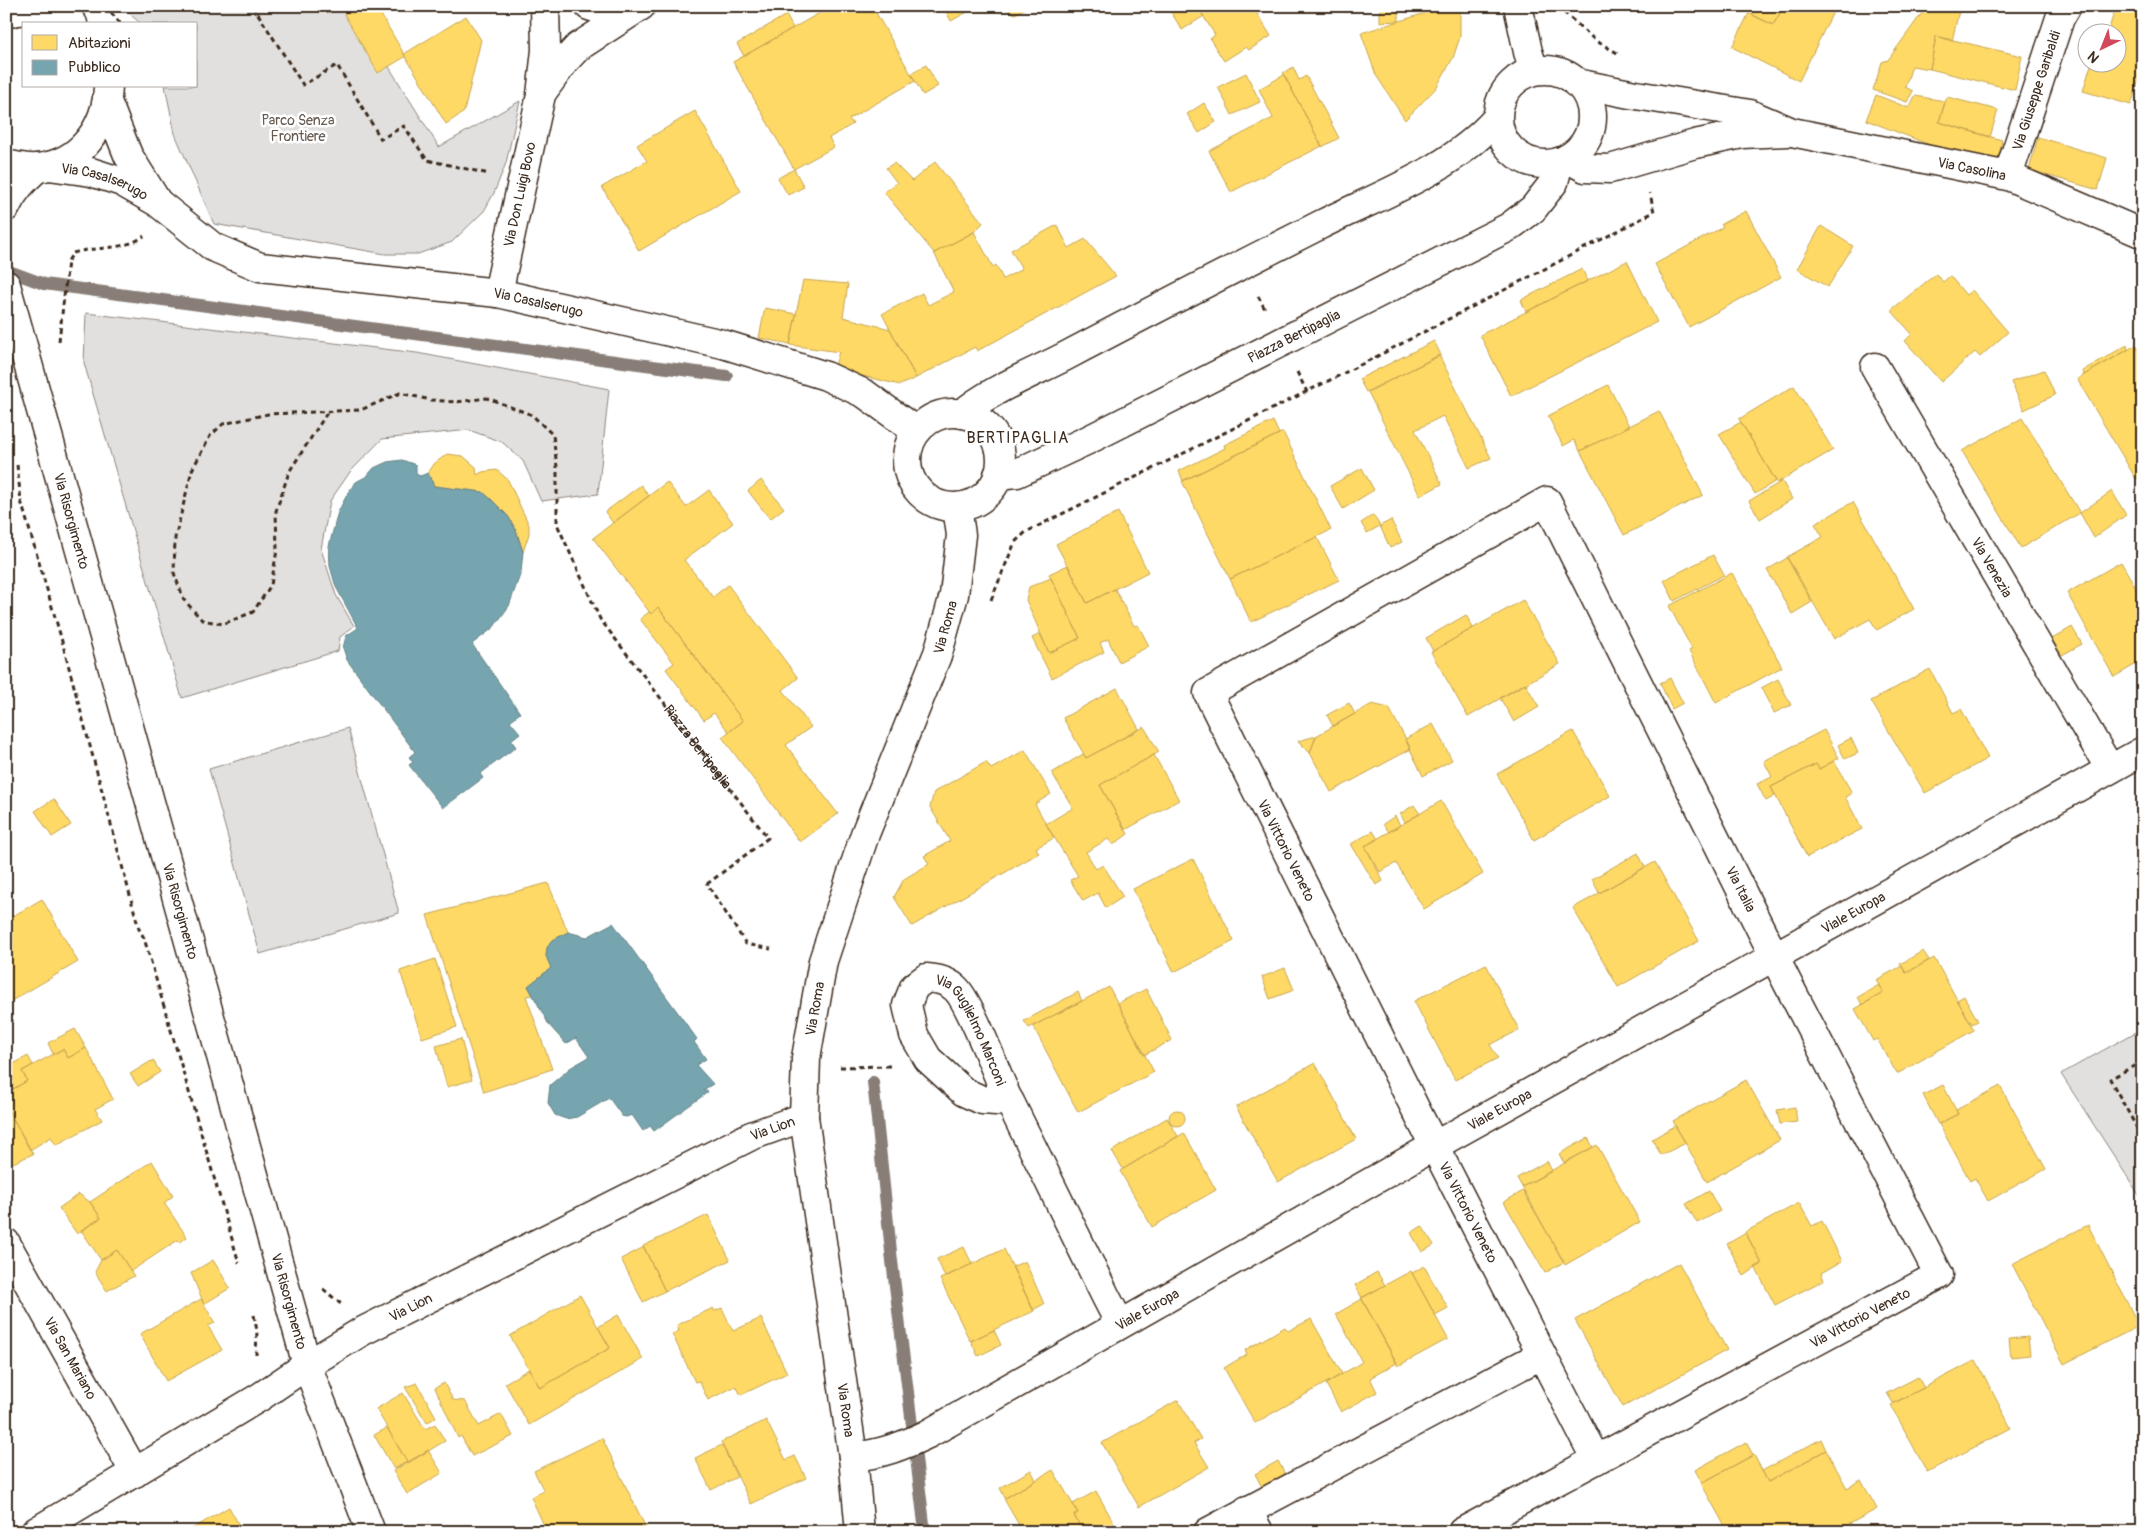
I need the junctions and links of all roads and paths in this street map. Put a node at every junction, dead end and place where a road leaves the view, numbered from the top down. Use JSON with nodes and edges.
{"nodes":[{"id":1,"x":105,"y":6,"type":"edge"},
{"id":2,"x":253,"y":6,"type":"edge"},
{"id":3,"x":545,"y":6,"type":"edge"},
{"id":4,"x":589,"y":6,"type":"edge"},
{"id":5,"x":1518,"y":6,"type":"edge"},
{"id":6,"x":1556,"y":6,"type":"edge"},
{"id":7,"x":2067,"y":6,"type":"edge"},
{"id":8,"x":637,"y":8,"type":"edge"},
{"id":9,"x":6,"y":14,"type":"edge"},
{"id":10,"x":70,"y":22,"type":"edge"},
{"id":11,"x":119,"y":22,"type":"edge"},
{"id":12,"x":1621,"y":54,"type":"dead end"},
{"id":13,"x":1534,"y":70,"type":"junction"},
{"id":14,"x":1576,"y":83,"type":"junction"},
{"id":15,"x":108,"y":95,"type":"edge"},
{"id":16,"x":540,"y":95,"type":"junction"},
{"id":17,"x":1497,"y":118,"type":"junction"},
{"id":18,"x":1792,"y":132,"type":"junction"},
{"id":19,"x":1563,"y":160,"type":"junction"},
{"id":20,"x":6,"y":164,"type":"edge"},
{"id":21,"x":43,"y":167,"type":"junction"},
{"id":22,"x":490,"y":174,"type":"dead end"},
{"id":23,"x":2008,"y":176,"type":"junction"},
{"id":24,"x":157,"y":202,"type":"junction"},
{"id":25,"x":6,"y":207,"type":"edge"},
{"id":26,"x":1654,"y":212,"type":"dead end"},
{"id":27,"x":150,"y":232,"type":"dead end"},
{"id":28,"x":2143,"y":234,"type":"edge"},
{"id":29,"x":498,"y":293,"type":"junction"},
{"id":30,"x":10,"y":298,"type":"edge"},
{"id":31,"x":62,"y":318,"type":"dead end"},
{"id":32,"x":1875,"y":367,"type":"dead end"},
{"id":33,"x":327,"y":413,"type":"junction"},
{"id":34,"x":962,"y":414,"type":"junction"},
{"id":35,"x":916,"y":432,"type":"junction"},
{"id":36,"x":17,"y":458,"type":"dead end"},
{"id":37,"x":998,"y":475,"type":"junction"},
{"id":38,"x":1547,"y":501,"type":"joint"},
{"id":39,"x":958,"y":506,"type":"junction"},
{"id":40,"x":989,"y":604,"type":"dead end"},
{"id":41,"x":2143,"y":751,"type":"edge"},
{"id":42,"x":2110,"y":769,"type":"junction"},
{"id":43,"x":771,"y":949,"type":"dead end"},
{"id":44,"x":1774,"y":956,"type":"junction"},
{"id":45,"x":926,"y":1054,"type":"junction"},
{"id":46,"x":2143,"y":1061,"type":"edge"},
{"id":47,"x":832,"y":1067,"type":"dead end"},
{"id":48,"x":1010,"y":1102,"type":"junction"},
{"id":49,"x":804,"y":1117,"type":"junction"},
{"id":50,"x":2143,"y":1139,"type":"edge"},
{"id":51,"x":1434,"y":1146,"type":"junction"},
{"id":52,"x":6,"y":1244,"type":"edge"},
{"id":53,"x":242,"y":1272,"type":"dead end"},
{"id":54,"x":1939,"y":1275,"type":"joint"},
{"id":55,"x":320,"y":1286,"type":"dead end"},
{"id":56,"x":342,"y":1304,"type":"dead end"},
{"id":57,"x":253,"y":1310,"type":"dead end"},
{"id":58,"x":1120,"y":1324,"type":"junction"},
{"id":59,"x":1541,"y":1355,"type":"junction"},
{"id":60,"x":255,"y":1362,"type":"dead end"},
{"id":61,"x":307,"y":1365,"type":"junction"},
{"id":62,"x":853,"y":1457,"type":"junction"},
{"id":63,"x":1596,"y":1460,"type":"junction"},
{"id":64,"x":135,"y":1473,"type":"junction"},
{"id":65,"x":1253,"y":1521,"type":"edge"},
{"id":66,"x":35,"y":1532,"type":"edge"},
{"id":67,"x":371,"y":1532,"type":"edge"},
{"id":68,"x":860,"y":1532,"type":"edge"},
{"id":69,"x":1208,"y":1532,"type":"edge"},
{"id":70,"x":1462,"y":1532,"type":"edge"}],
"edges":[{"from":1,"to":11,"type":"path"},
{"from":2,"to":22,"type":"path"},
{"from":3,"to":16,"type":"street","name":"Via Don Luigi Bovo"},
{"from":4,"to":8,"type":"street","name":"Via Don Luigi Bovo"},
{"from":5,"to":13,"type":"street"},
{"from":6,"to":12,"type":"path"},
{"from":7,"to":23,"type":"street","name":"Via Giuseppe Garibaldi"},
{"from":8,"to":16,"type":"street","name":"Via Don Luigi Bovo"},
{"from":9,"to":10,"type":"street"},
{"from":13,"to":14,"type":"street","name":"Piazza Bertipaglia"},
{"from":13,"to":17,"type":"street"},
{"from":14,"to":18,"type":"street","name":"Via Casolina"},
{"from":14,"to":19,"type":"street","name":"Piazza Bertipaglia"},
{"from":15,"to":21,"type":"street"},
{"from":15,"to":24,"type":"street","name":"Via Casalserugo"},
{"from":16,"to":29,"type":"street","name":"Via Don Luigi Bovo"},
{"from":17,"to":19,"type":"street"},
{"from":17,"to":34,"type":"street"},
{"from":18,"to":19,"type":"street","name":"Via Casolina"},
{"from":18,"to":23,"type":"street","name":"Via Casolina"},
{"from":19,"to":37,"type":"street","name":"Piazza Bertipaglia"},
{"from":20,"to":21,"type":"street","name":"Via Casalserugo"},
{"from":21,"to":24,"type":"street","name":"Via Casalserugo"},
{"from":21,"to":25,"type":"street"},
{"from":23,"to":28,"type":"street","name":"Via Casolina"},
{"from":24,"to":29,"type":"street","name":"Via Casalserugo"},
{"from":26,"to":40,"type":"path"},
{"from":27,"to":31,"type":"path"},
{"from":29,"to":35,"type":"street","name":"Via Casalserugo"},
{"from":30,"to":61,"type":"street","name":"Via Risorgimento"},
{"from":32,"to":42,"type":"street","name":"Via Venezia"},
{"from":33,"to":33,"type":"path"},
{"from":33,"to":43,"type":"path","name":"Piazza Bertipaglia"},
{"from":34,"to":35,"type":"street"},
{"from":34,"to":37,"type":"street"},
{"from":35,"to":39,"type":"street"},
{"from":36,"to":53,"type":"path"},
{"from":37,"to":39,"type":"street"},
{"from":38,"to":44,"type":"street","name":"Via Italia"},
{"from":38,"to":51,"type":"street","name":"Via Vittorio Veneto"},
{"from":39,"to":49,"type":"street","name":"Via Roma"},
{"from":41,"to":42,"type":"street","name":"Viale Europa"},
{"from":42,"to":44,"type":"street","name":"Viale Europa"},
{"from":44,"to":51,"type":"street","name":"Viale Europa"},
{"from":44,"to":54,"type":"street","name":"Via Italia"},
{"from":45,"to":47,"type":"path"},
{"from":45,"to":48,"type":"street","name":"Via Guglielmo Marconi"},
{"from":45,"to":48,"type":"street","name":"Via Guglielmo Marconi"},
{"from":46,"to":50,"type":"path"},
{"from":48,"to":58,"type":"street","name":"Via Guglielmo Marconi"},
{"from":49,"to":61,"type":"street","name":"Via Lion"},
{"from":49,"to":62,"type":"street","name":"Via Roma"},
{"from":51,"to":58,"type":"street","name":"Viale Europa"},
{"from":51,"to":59,"type":"street","name":"Via Vittorio Veneto"},
{"from":52,"to":64,"type":"street","name":"Via San Mariano"},
{"from":54,"to":63,"type":"street","name":"Via Vittorio Veneto"},
{"from":55,"to":56,"type":"path"},
{"from":57,"to":60,"type":"path"},
{"from":58,"to":62,"type":"street","name":"Viale Europa"},
{"from":59,"to":63,"type":"street","name":"Via Vittorio Veneto"},
{"from":59,"to":65,"type":"street"},
{"from":61,"to":64,"type":"street","name":"Via Lion"},
{"from":61,"to":67,"type":"street","name":"Via Risorgimento"},
{"from":62,"to":68,"type":"street","name":"Via Roma"},
{"from":63,"to":70,"type":"street","name":"Via Vittorio Veneto"},
{"from":64,"to":66,"type":"street","name":"Via Lion"},
{"from":65,"to":69,"type":"street"}]}
